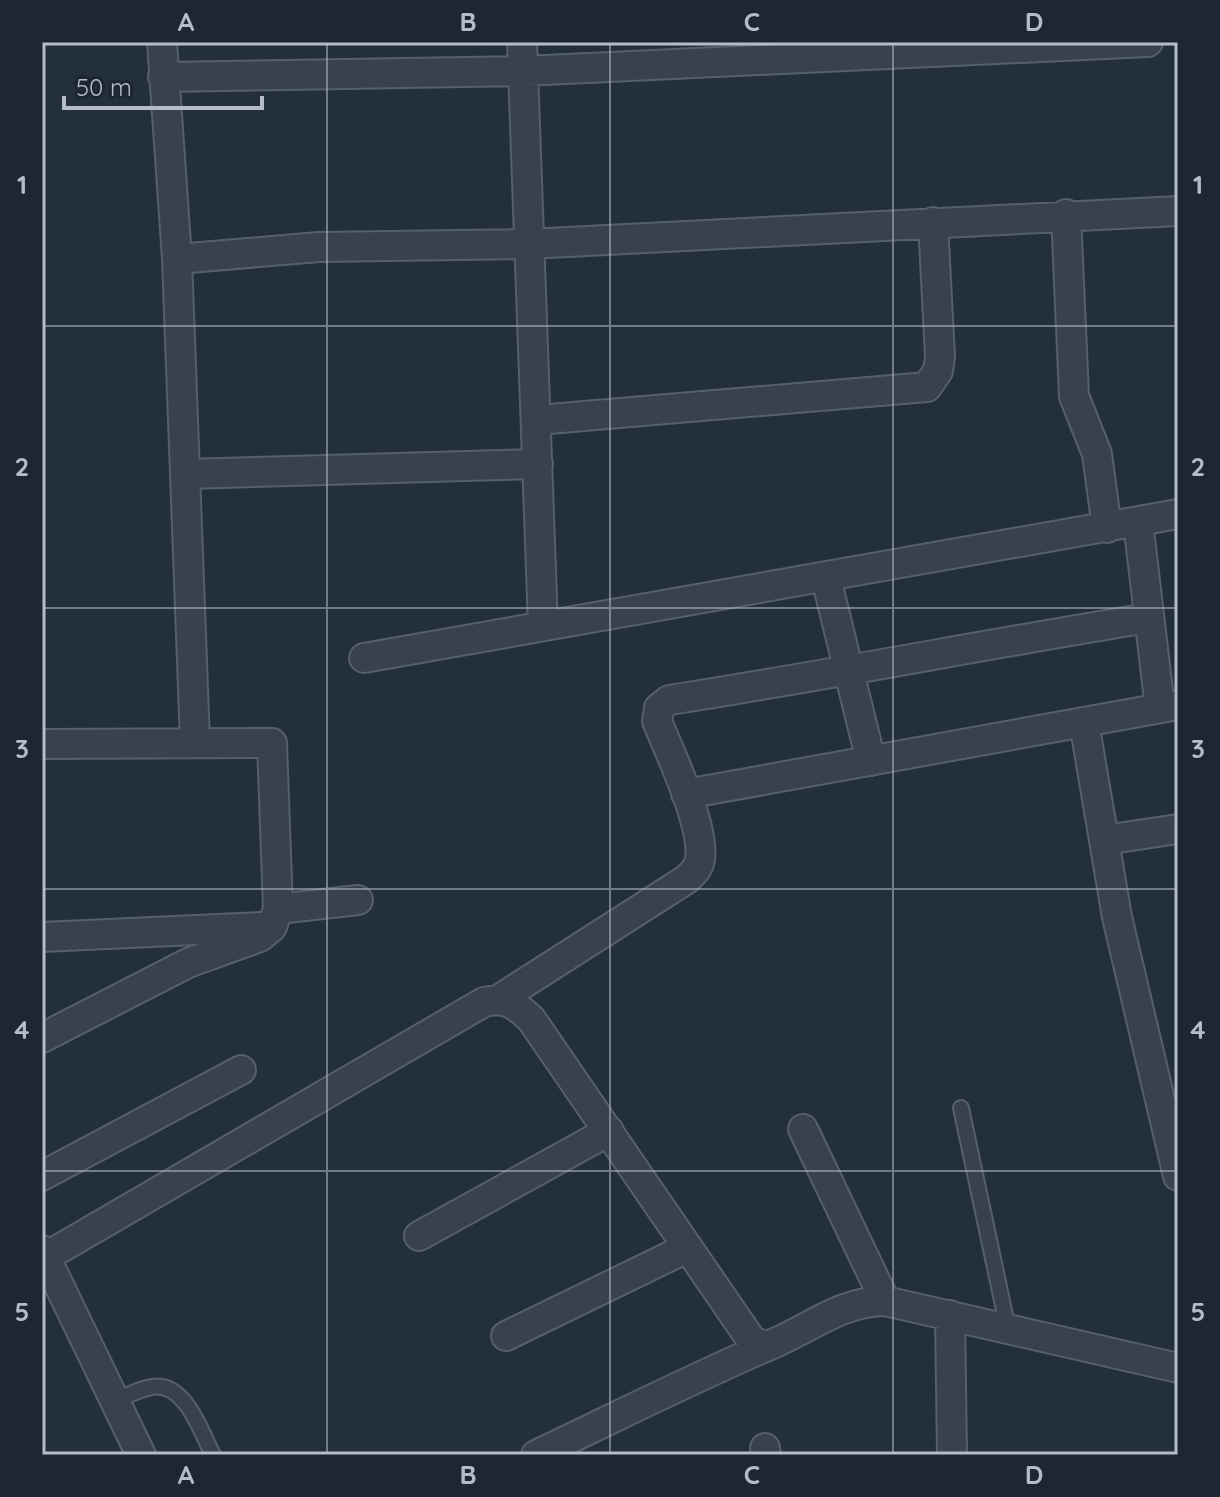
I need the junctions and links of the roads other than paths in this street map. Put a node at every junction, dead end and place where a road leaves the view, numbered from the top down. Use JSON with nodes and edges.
{"nodes":[{"id":1,"x":162,"y":42,"type":"edge"},
{"id":2,"x":522,"y":42,"type":"edge"},
{"id":3,"x":1148,"y":42,"type":"edge"},
{"id":4,"x":524,"y":71,"type":"junction"},
{"id":5,"x":163,"y":77,"type":"junction"},
{"id":6,"x":1178,"y":211,"type":"edge"},
{"id":7,"x":1066,"y":214,"type":"junction"},
{"id":8,"x":933,"y":222,"type":"junction"},
{"id":9,"x":528,"y":244,"type":"junction"},
{"id":10,"x":177,"y":259,"type":"junction"},
{"id":11,"x":537,"y":420,"type":"junction"},
{"id":12,"x":538,"y":464,"type":"junction"},
{"id":13,"x":186,"y":474,"type":"junction"},
{"id":14,"x":1178,"y":514,"type":"edge"},
{"id":15,"x":1138,"y":522,"type":"junction"},
{"id":16,"x":1107,"y":528,"type":"junction"},
{"id":17,"x":826,"y":578,"type":"junction"},
{"id":18,"x":1148,"y":618,"type":"junction"},
{"id":19,"x":543,"y":626,"type":"junction"},
{"id":20,"x":364,"y":658,"type":"dead end"},
{"id":21,"x":849,"y":672,"type":"junction"},
{"id":22,"x":1169,"y":706,"type":"edge"},
{"id":23,"x":1084,"y":722,"type":"junction"},
{"id":24,"x":195,"y":742,"type":"junction"},
{"id":25,"x":42,"y":744,"type":"edge"},
{"id":26,"x":871,"y":761,"type":"junction"},
{"id":27,"x":686,"y":794,"type":"junction"},
{"id":28,"x":1178,"y":829,"type":"edge"},
{"id":29,"x":1104,"y":840,"type":"junction"},
{"id":30,"x":358,"y":900,"type":"dead end"},
{"id":31,"x":275,"y":918,"type":"junction"},
{"id":32,"x":42,"y":937,"type":"edge"},
{"id":33,"x":501,"y":998,"type":"junction"},
{"id":34,"x":42,"y":1038,"type":"edge"},
{"id":35,"x":241,"y":1070,"type":"dead end"},
{"id":36,"x":961,"y":1108,"type":"dead end"},
{"id":37,"x":1172,"y":1121,"type":"edge"},
{"id":38,"x":803,"y":1129,"type":"dead end"},
{"id":39,"x":609,"y":1131,"type":"junction"},
{"id":40,"x":42,"y":1176,"type":"edge"},
{"id":41,"x":1178,"y":1176,"type":"edge"},
{"id":42,"x":419,"y":1236,"type":"dead end"},
{"id":43,"x":687,"y":1248,"type":"junction"},
{"id":44,"x":43,"y":1255,"type":"edge"},
{"id":45,"x":885,"y":1301,"type":"junction"},
{"id":46,"x":950,"y":1315,"type":"junction"},
{"id":47,"x":1008,"y":1329,"type":"junction"},
{"id":48,"x":506,"y":1336,"type":"dead end"},
{"id":49,"x":765,"y":1346,"type":"junction"},
{"id":50,"x":1178,"y":1368,"type":"edge"},
{"id":51,"x":115,"y":1401,"type":"junction"},
{"id":52,"x":141,"y":1455,"type":"edge"},
{"id":53,"x":213,"y":1455,"type":"edge"},
{"id":54,"x":536,"y":1455,"type":"edge"},
{"id":55,"x":952,"y":1455,"type":"edge"}],
"edges":[{"from":1,"to":5,"type":"street"},
{"from":2,"to":4,"type":"street"},
{"from":3,"to":4,"type":"street"},
{"from":4,"to":5,"type":"street"},
{"from":4,"to":9,"type":"street"},
{"from":5,"to":10,"type":"street"},
{"from":6,"to":7,"type":"street"},
{"from":7,"to":8,"type":"street"},
{"from":7,"to":16,"type":"street"},
{"from":8,"to":9,"type":"street"},
{"from":8,"to":11,"type":"street"},
{"from":9,"to":10,"type":"street"},
{"from":9,"to":11,"type":"street"},
{"from":10,"to":13,"type":"street"},
{"from":11,"to":12,"type":"street"},
{"from":12,"to":13,"type":"street"},
{"from":12,"to":19,"type":"street"},
{"from":13,"to":24,"type":"street"},
{"from":14,"to":15,"type":"street"},
{"from":15,"to":16,"type":"street"},
{"from":15,"to":18,"type":"street"},
{"from":16,"to":17,"type":"street"},
{"from":17,"to":19,"type":"street"},
{"from":17,"to":21,"type":"street"},
{"from":18,"to":21,"type":"street"},
{"from":18,"to":22,"type":"street"},
{"from":19,"to":20,"type":"street"},
{"from":21,"to":26,"type":"street"},
{"from":21,"to":27,"type":"street"},
{"from":22,"to":23,"type":"street"},
{"from":23,"to":26,"type":"street"},
{"from":23,"to":29,"type":"street"},
{"from":24,"to":25,"type":"street"},
{"from":24,"to":31,"type":"street"},
{"from":26,"to":27,"type":"street"},
{"from":27,"to":33,"type":"street"},
{"from":28,"to":29,"type":"street"},
{"from":29,"to":37,"type":"street"},
{"from":30,"to":31,"type":"street"},
{"from":31,"to":32,"type":"street"},
{"from":31,"to":34,"type":"street"},
{"from":33,"to":39,"type":"street"},
{"from":33,"to":44,"type":"street"},
{"from":35,"to":40,"type":"street"},
{"from":36,"to":47,"type":"lane"},
{"from":37,"to":41,"type":"street"},
{"from":38,"to":45,"type":"street"},
{"from":39,"to":42,"type":"street"},
{"from":39,"to":43,"type":"street"},
{"from":43,"to":48,"type":"street"},
{"from":43,"to":49,"type":"street"},
{"from":44,"to":51,"type":"street"},
{"from":45,"to":46,"type":"street"},
{"from":45,"to":49,"type":"street"},
{"from":46,"to":47,"type":"street"},
{"from":46,"to":55,"type":"street"},
{"from":47,"to":50,"type":"street"},
{"from":49,"to":54,"type":"street"},
{"from":51,"to":52,"type":"street"},
{"from":51,"to":53,"type":"lane"}]}
